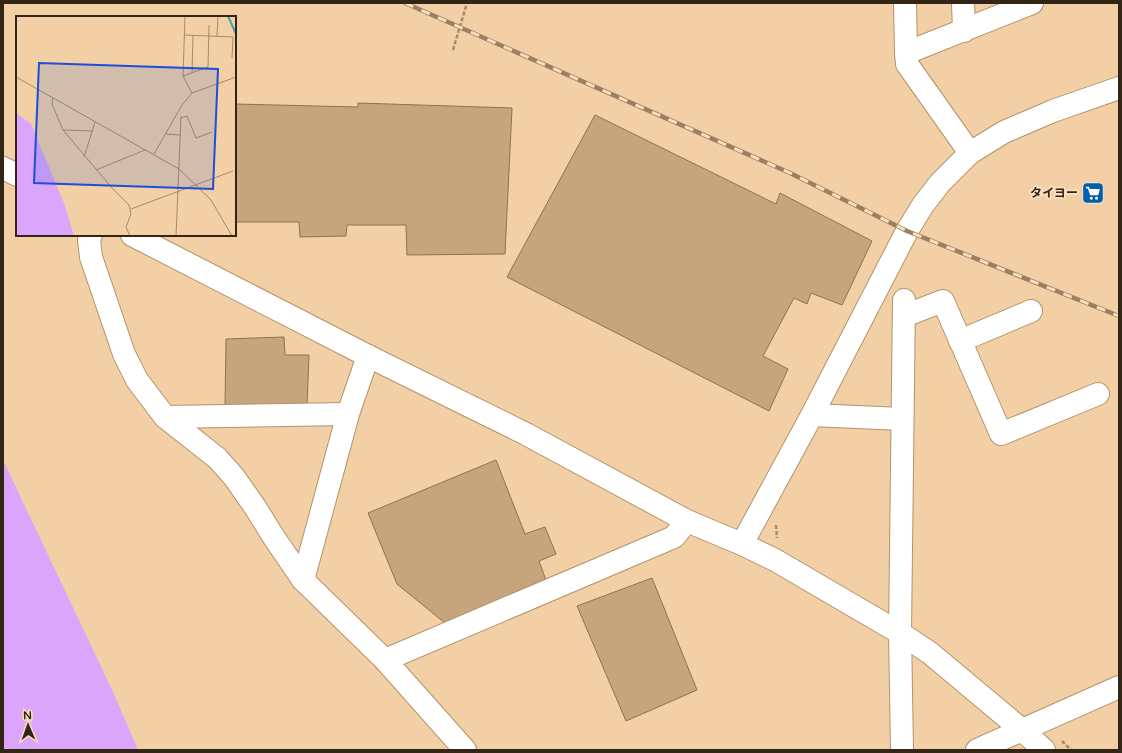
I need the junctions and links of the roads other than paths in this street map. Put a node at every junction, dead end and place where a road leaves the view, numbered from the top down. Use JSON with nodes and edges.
{"nodes":[{"id":1,"x":905,"y":3,"type":"edge"},
{"id":2,"x":963,"y":3,"type":"edge"},
{"id":3,"x":1032,"y":3,"type":"edge"},
{"id":4,"x":964,"y":31,"type":"junction"},
{"id":5,"x":906,"y":53,"type":"junction"},
{"id":6,"x":1119,"y":88,"type":"edge"},
{"id":7,"x":970,"y":153,"type":"junction"},
{"id":8,"x":3,"y":168,"type":"edge"},
{"id":9,"x":16,"y":174,"type":"edge"},
{"id":10,"x":91,"y":236,"type":"edge"},
{"id":11,"x":134,"y":236,"type":"edge"},
{"id":12,"x":1031,"y":310,"type":"dead end"},
{"id":13,"x":960,"y":340,"type":"junction"},
{"id":14,"x":368,"y":356,"type":"junction"},
{"id":15,"x":1098,"y":394,"type":"dead end"},
{"id":16,"x":348,"y":414,"type":"junction"},
{"id":17,"x":812,"y":415,"type":"junction"},
{"id":18,"x":165,"y":417,"type":"junction"},
{"id":19,"x":902,"y":419,"type":"junction"},
{"id":20,"x":687,"y":521,"type":"junction"},
{"id":21,"x":742,"y":544,"type":"junction"},
{"id":22,"x":303,"y":580,"type":"junction"},
{"id":23,"x":900,"y":633,"type":"junction"},
{"id":24,"x":385,"y":660,"type":"junction"},
{"id":25,"x":1119,"y":687,"type":"edge"},
{"id":26,"x":1022,"y":730,"type":"junction"},
{"id":27,"x":465,"y":750,"type":"edge"},
{"id":28,"x":902,"y":750,"type":"edge"},
{"id":29,"x":977,"y":750,"type":"edge"},
{"id":30,"x":1044,"y":750,"type":"edge"}],
"edges":[{"from":1,"to":5,"type":"street"},
{"from":2,"to":4,"type":"street"},
{"from":3,"to":4,"type":"street"},
{"from":4,"to":5,"type":"street"},
{"from":5,"to":7,"type":"street"},
{"from":6,"to":7,"type":"street"},
{"from":7,"to":17,"type":"street"},
{"from":8,"to":9,"type":"street"},
{"from":10,"to":18,"type":"street"},
{"from":11,"to":14,"type":"street"},
{"from":12,"to":13,"type":"street"},
{"from":13,"to":15,"type":"street"},
{"from":13,"to":19,"type":"street"},
{"from":14,"to":16,"type":"street"},
{"from":14,"to":20,"type":"street"},
{"from":16,"to":18,"type":"street"},
{"from":16,"to":22,"type":"street"},
{"from":17,"to":19,"type":"street"},
{"from":17,"to":21,"type":"street"},
{"from":18,"to":22,"type":"street"},
{"from":19,"to":23,"type":"street"},
{"from":20,"to":21,"type":"street"},
{"from":20,"to":24,"type":"street"},
{"from":21,"to":23,"type":"street"},
{"from":22,"to":24,"type":"street"},
{"from":23,"to":26,"type":"street"},
{"from":23,"to":28,"type":"street"},
{"from":24,"to":27,"type":"street"},
{"from":25,"to":26,"type":"street"},
{"from":26,"to":29,"type":"street"},
{"from":26,"to":30,"type":"street"}]}
